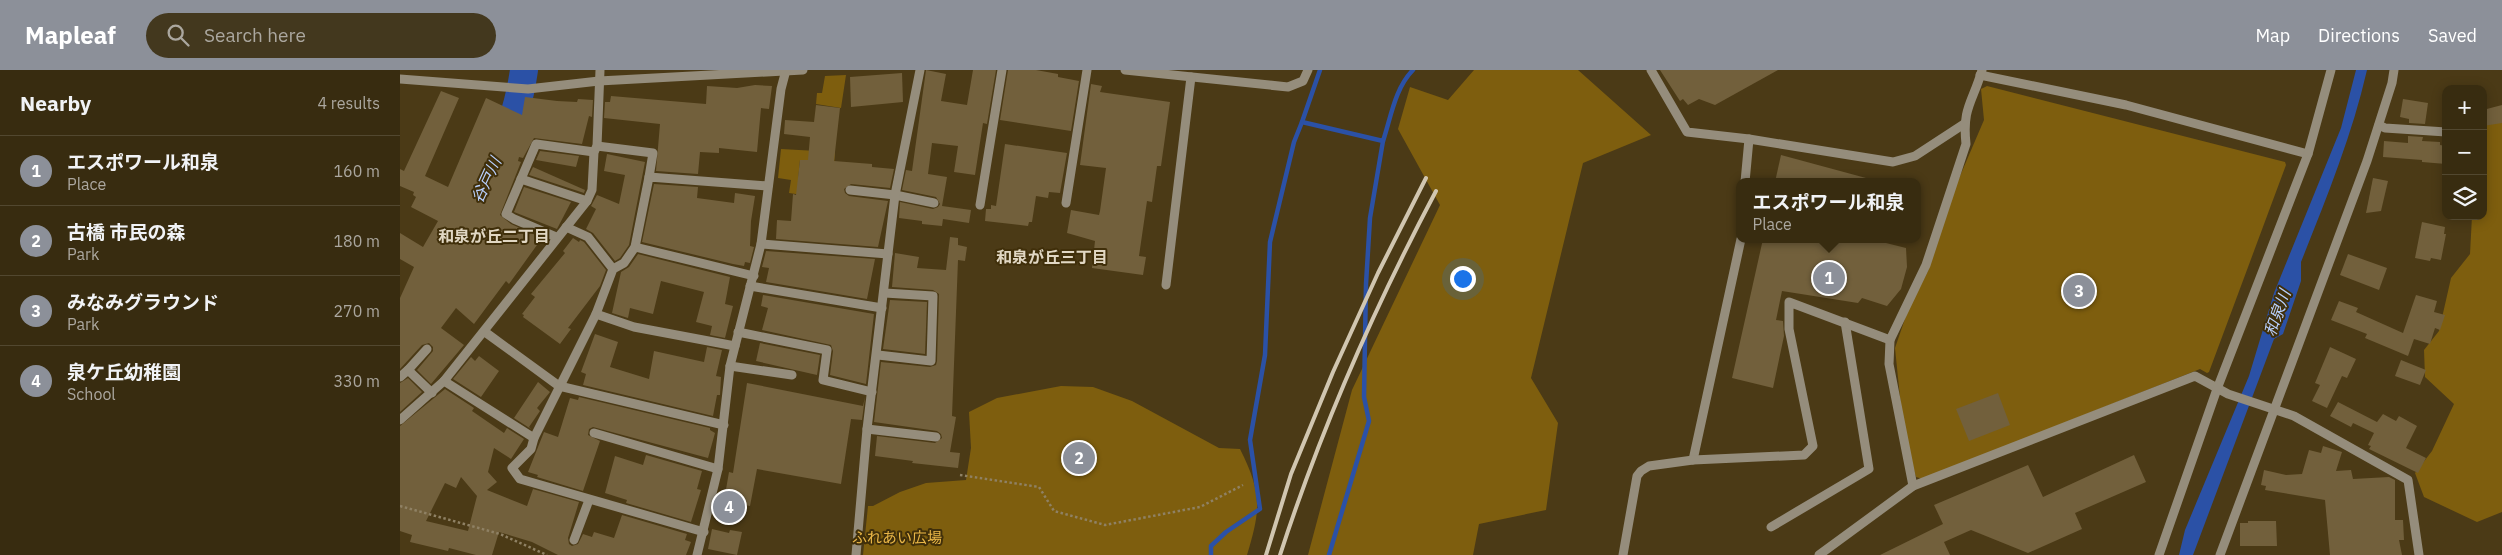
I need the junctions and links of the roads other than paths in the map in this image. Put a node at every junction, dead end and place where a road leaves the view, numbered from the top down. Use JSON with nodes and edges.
{"nodes":[{"id":1,"x":600,"y":70,"type":"edge"},
{"id":2,"x":804,"y":70,"type":"edge"},
{"id":3,"x":920,"y":70,"type":"edge"},
{"id":4,"x":1002,"y":70,"type":"edge"},
{"id":5,"x":1087,"y":70,"type":"edge"},
{"id":6,"x":1125,"y":70,"type":"edge"},
{"id":7,"x":1308,"y":70,"type":"edge"},
{"id":8,"x":1651,"y":70,"type":"edge"},
{"id":9,"x":2332,"y":70,"type":"edge"},
{"id":10,"x":2394,"y":70,"type":"edge"},
{"id":11,"x":786,"y":71,"type":"edge"},
{"id":12,"x":1981,"y":73,"type":"edge"},
{"id":13,"x":1190,"y":77,"type":"junction"},
{"id":14,"x":400,"y":79,"type":"edge"},
{"id":15,"x":599,"y":81,"type":"junction"},
{"id":16,"x":1964,"y":124,"type":"junction"},
{"id":17,"x":2379,"y":125,"type":"junction"},
{"id":18,"x":2442,"y":132,"type":"edge"},
{"id":19,"x":1749,"y":139,"type":"junction"},
{"id":20,"x":595,"y":149,"type":"junction"},
{"id":21,"x":2308,"y":154,"type":"junction"},
{"id":22,"x":649,"y":177,"type":"junction"},
{"id":23,"x":1746,"y":178,"type":"edge"},
{"id":24,"x":521,"y":179,"type":"junction"},
{"id":25,"x":768,"y":186,"type":"junction"},
{"id":26,"x":850,"y":190,"type":"dead end"},
{"id":27,"x":896,"y":195,"type":"junction"},
{"id":28,"x":587,"y":201,"type":"junction"},
{"id":29,"x":934,"y":203,"type":"dead end"},
{"id":30,"x":1066,"y":203,"type":"dead end"},
{"id":31,"x":980,"y":205,"type":"dead end"},
{"id":32,"x":566,"y":227,"type":"junction"},
{"id":33,"x":556,"y":237,"type":"junction"},
{"id":34,"x":1740,"y":243,"type":"edge"},
{"id":35,"x":761,"y":244,"type":"junction"},
{"id":36,"x":635,"y":248,"type":"junction"},
{"id":37,"x":888,"y":254,"type":"junction"},
{"id":38,"x":613,"y":269,"type":"junction"},
{"id":39,"x":754,"y":276,"type":"junction"},
{"id":40,"x":1166,"y":285,"type":"dead end"},
{"id":41,"x":750,"y":286,"type":"junction"},
{"id":42,"x":885,"y":293,"type":"junction"},
{"id":43,"x":882,"y":308,"type":"junction"},
{"id":44,"x":596,"y":314,"type":"junction"},
{"id":45,"x":1845,"y":322,"type":"junction"},
{"id":46,"x":485,"y":332,"type":"junction"},
{"id":47,"x":738,"y":332,"type":"junction"},
{"id":48,"x":1890,"y":340,"type":"junction"},
{"id":49,"x":735,"y":346,"type":"junction"},
{"id":50,"x":427,"y":349,"type":"dead end"},
{"id":51,"x":878,"y":356,"type":"junction"},
{"id":52,"x":730,"y":366,"type":"junction"},
{"id":53,"x":408,"y":370,"type":"junction"},
{"id":54,"x":792,"y":375,"type":"dead end"},
{"id":55,"x":400,"y":377,"type":"edge"},
{"id":56,"x":444,"y":381,"type":"junction"},
{"id":57,"x":560,"y":386,"type":"junction"},
{"id":58,"x":2216,"y":389,"type":"junction"},
{"id":59,"x":872,"y":392,"type":"junction"},
{"id":60,"x":432,"y":393,"type":"junction"},
{"id":61,"x":2274,"y":409,"type":"junction"},
{"id":62,"x":400,"y":420,"type":"edge"},
{"id":63,"x":724,"y":425,"type":"junction"},
{"id":64,"x":867,"y":429,"type":"junction"},
{"id":65,"x":594,"y":433,"type":"dead end"},
{"id":66,"x":936,"y":437,"type":"dead end"},
{"id":67,"x":534,"y":438,"type":"junction"},
{"id":68,"x":1694,"y":460,"type":"junction"},
{"id":69,"x":718,"y":469,"type":"junction"},
{"id":70,"x":1913,"y":486,"type":"junction"},
{"id":71,"x":589,"y":500,"type":"junction"},
{"id":72,"x":1771,"y":527,"type":"dead end"},
{"id":73,"x":704,"y":532,"type":"junction"},
{"id":74,"x":574,"y":540,"type":"dead end"},
{"id":75,"x":698,"y":555,"type":"edge"},
{"id":76,"x":856,"y":555,"type":"edge"},
{"id":77,"x":1623,"y":555,"type":"edge"},
{"id":78,"x":1819,"y":555,"type":"edge"},
{"id":79,"x":2159,"y":555,"type":"edge"},
{"id":80,"x":2220,"y":555,"type":"edge"},
{"id":81,"x":2419,"y":555,"type":"edge"}],
"edges":[{"from":1,"to":15,"type":"street"},
{"from":2,"to":11,"type":"street"},
{"from":3,"to":27,"type":"street"},
{"from":4,"to":31,"type":"street"},
{"from":5,"to":30,"type":"street"},
{"from":6,"to":13,"type":"street"},
{"from":7,"to":13,"type":"street"},
{"from":8,"to":19,"type":"street"},
{"from":9,"to":21,"type":"street"},
{"from":10,"to":17,"type":"street"},
{"from":11,"to":15,"type":"street"},
{"from":11,"to":25,"type":"street"},
{"from":12,"to":16,"type":"street"},
{"from":12,"to":21,"type":"street"},
{"from":13,"to":40,"type":"street"},
{"from":14,"to":15,"type":"street"},
{"from":15,"to":20,"type":"street"},
{"from":16,"to":19,"type":"street"},
{"from":16,"to":48,"type":"street"},
{"from":17,"to":18,"type":"street"},
{"from":17,"to":61,"type":"street"},
{"from":19,"to":23,"type":"street"},
{"from":20,"to":22,"type":"street"},
{"from":20,"to":24,"type":"street"},
{"from":20,"to":28,"type":"street"},
{"from":21,"to":58,"type":"street"},
{"from":22,"to":25,"type":"street"},
{"from":22,"to":36,"type":"street"},
{"from":24,"to":28,"type":"street"},
{"from":24,"to":33,"type":"street"},
{"from":25,"to":35,"type":"street"},
{"from":26,"to":27,"type":"street"},
{"from":27,"to":29,"type":"street"},
{"from":27,"to":37,"type":"street"},
{"from":28,"to":32,"type":"street"},
{"from":32,"to":33,"type":"street"},
{"from":32,"to":38,"type":"street"},
{"from":33,"to":46,"type":"street"},
{"from":34,"to":68,"type":"street"},
{"from":35,"to":37,"type":"street"},
{"from":35,"to":39,"type":"street"},
{"from":36,"to":38,"type":"street"},
{"from":36,"to":39,"type":"street"},
{"from":37,"to":42,"type":"street"},
{"from":38,"to":44,"type":"street"},
{"from":39,"to":41,"type":"street"},
{"from":41,"to":43,"type":"street"},
{"from":41,"to":47,"type":"street"},
{"from":42,"to":43,"type":"street"},
{"from":42,"to":51,"type":"street"},
{"from":43,"to":51,"type":"street"},
{"from":44,"to":49,"type":"street"},
{"from":44,"to":57,"type":"street"},
{"from":45,"to":48,"type":"street"},
{"from":45,"to":68,"type":"street"},
{"from":45,"to":72,"type":"street"},
{"from":46,"to":56,"type":"street"},
{"from":46,"to":57,"type":"street"},
{"from":47,"to":49,"type":"street"},
{"from":47,"to":59,"type":"street"},
{"from":48,"to":70,"type":"street"},
{"from":49,"to":52,"type":"street"},
{"from":50,"to":53,"type":"street"},
{"from":51,"to":59,"type":"street"},
{"from":52,"to":54,"type":"street"},
{"from":52,"to":63,"type":"street"},
{"from":53,"to":55,"type":"street"},
{"from":53,"to":60,"type":"street"},
{"from":56,"to":60,"type":"street"},
{"from":56,"to":67,"type":"street"},
{"from":57,"to":63,"type":"street"},
{"from":57,"to":67,"type":"street"},
{"from":58,"to":61,"type":"street"},
{"from":58,"to":70,"type":"street"},
{"from":58,"to":79,"type":"street"},
{"from":59,"to":64,"type":"street"},
{"from":60,"to":62,"type":"street"},
{"from":61,"to":80,"type":"street"},
{"from":61,"to":81,"type":"street"},
{"from":63,"to":69,"type":"street"},
{"from":64,"to":66,"type":"street"},
{"from":64,"to":76,"type":"street"},
{"from":65,"to":69,"type":"street"},
{"from":67,"to":71,"type":"street"},
{"from":68,"to":77,"type":"street"},
{"from":69,"to":73,"type":"street"},
{"from":70,"to":78,"type":"street"},
{"from":71,"to":73,"type":"street"},
{"from":71,"to":74,"type":"street"},
{"from":73,"to":75,"type":"street"}]}
